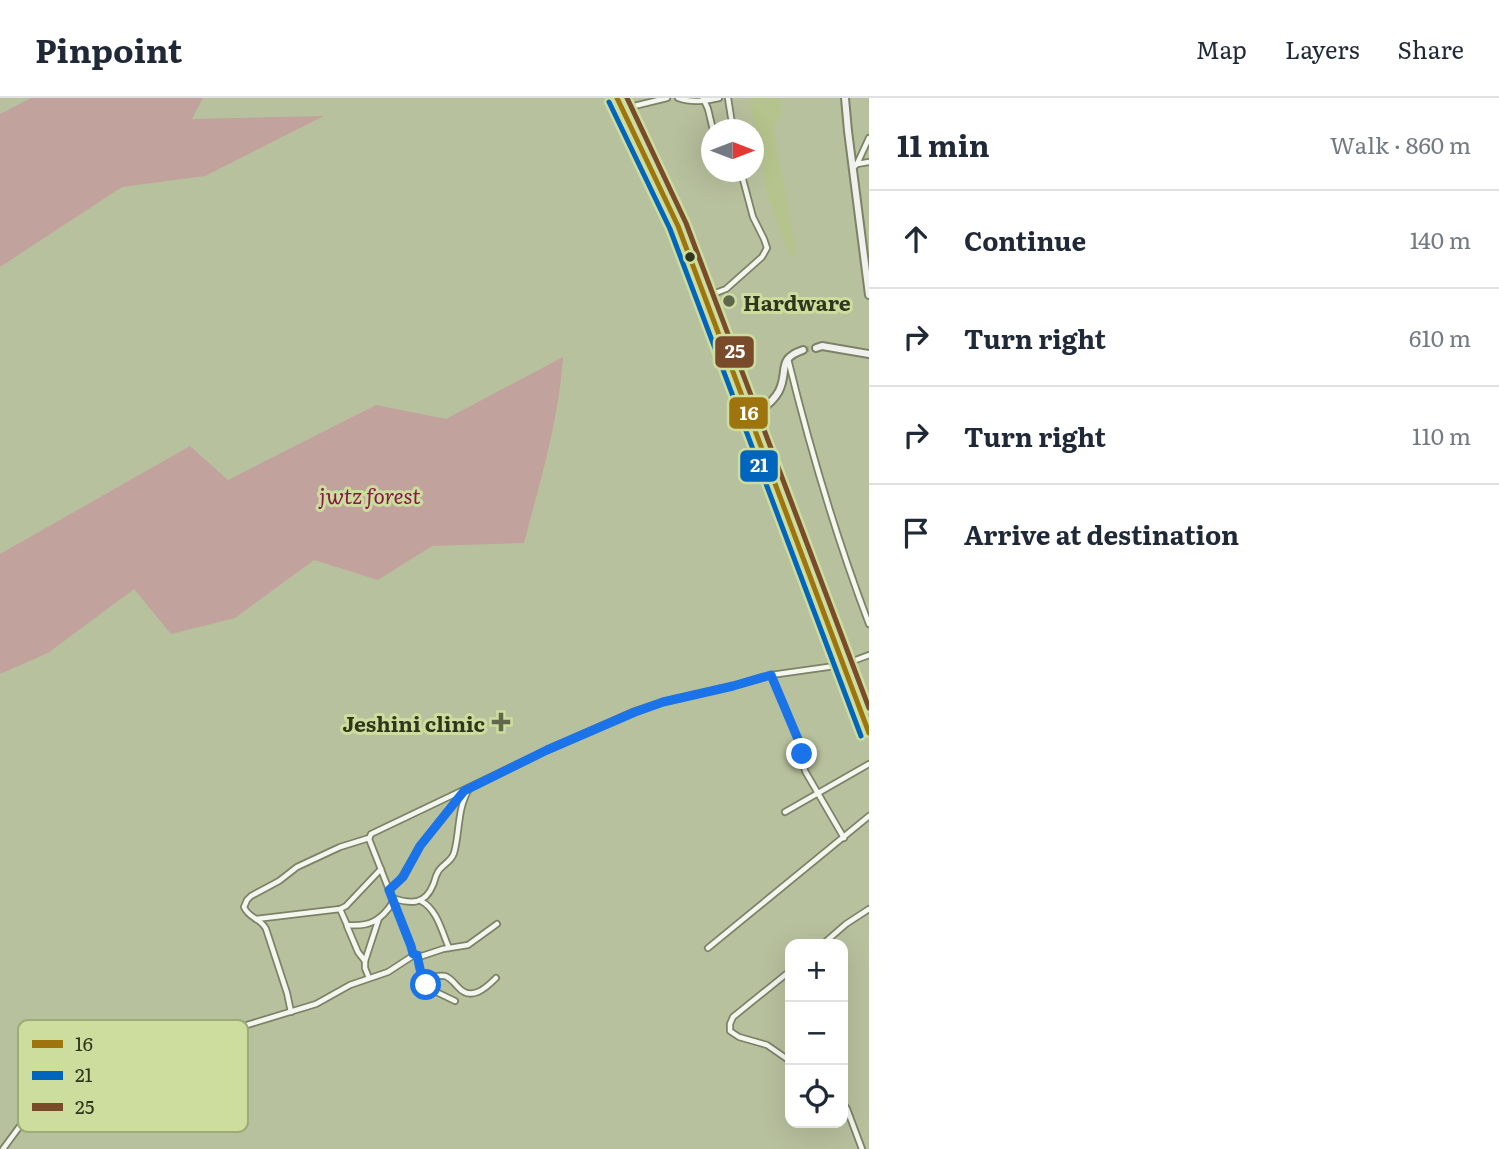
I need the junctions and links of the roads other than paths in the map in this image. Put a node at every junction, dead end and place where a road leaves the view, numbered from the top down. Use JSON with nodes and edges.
{"nodes":[{"id":1,"x":617,"y":98,"type":"edge"},
{"id":2,"x":667,"y":98,"type":"edge"},
{"id":3,"x":678,"y":98,"type":"edge"},
{"id":4,"x":719,"y":98,"type":"edge"},
{"id":5,"x":728,"y":98,"type":"edge"},
{"id":6,"x":845,"y":98,"type":"edge"},
{"id":7,"x":704,"y":100,"type":"edge"},
{"id":8,"x":630,"y":107,"type":"dead end"},
{"id":9,"x":711,"y":119,"type":"edge"},
{"id":10,"x":731,"y":119,"type":"edge"},
{"id":11,"x":869,"y":138,"type":"edge"},
{"id":12,"x":869,"y":162,"type":"edge"},
{"id":13,"x":855,"y":167,"type":"junction"},
{"id":14,"x":744,"y":182,"type":"edge"},
{"id":15,"x":713,"y":294,"type":"dead end"},
{"id":16,"x":869,"y":295,"type":"edge"},
{"id":17,"x":816,"y":348,"type":"tunnel mouth"},
{"id":18,"x":803,"y":350,"type":"tunnel mouth"},
{"id":19,"x":869,"y":354,"type":"edge"},
{"id":20,"x":787,"y":358,"type":"junction"},
{"id":21,"x":749,"y":416,"type":"junction"},
{"id":22,"x":869,"y":624,"type":"edge"},
{"id":23,"x":869,"y":655,"type":"edge"},
{"id":24,"x":842,"y":665,"type":"junction"},
{"id":25,"x":771,"y":675,"type":"junction"},
{"id":26,"x":865,"y":713,"type":"edge"},
{"id":27,"x":869,"y":733,"type":"edge"},
{"id":28,"x":869,"y":764,"type":"edge"},
{"id":29,"x":467,"y":790,"type":"junction"},
{"id":30,"x":817,"y":794,"type":"junction"},
{"id":31,"x":785,"y":812,"type":"dead end"},
{"id":32,"x":869,"y":816,"type":"edge"},
{"id":33,"x":369,"y":838,"type":"junction"},
{"id":34,"x":844,"y":838,"type":"junction"},
{"id":35,"x":381,"y":869,"type":"junction"},
{"id":36,"x":389,"y":890,"type":"junction"},
{"id":37,"x":393,"y":900,"type":"junction"},
{"id":38,"x":421,"y":901,"type":"junction"},
{"id":39,"x":340,"y":909,"type":"junction"},
{"id":40,"x":869,"y":909,"type":"edge"},
{"id":41,"x":379,"y":917,"type":"junction"},
{"id":42,"x":256,"y":919,"type":"junction"},
{"id":43,"x":497,"y":924,"type":"dead end"},
{"id":44,"x":346,"y":925,"type":"junction"},
{"id":45,"x":828,"y":939,"type":"edge"},
{"id":46,"x":449,"y":948,"type":"junction"},
{"id":47,"x":709,"y":948,"type":"dead end"},
{"id":48,"x":415,"y":955,"type":"junction"},
{"id":49,"x":365,"y":961,"type":"junction"},
{"id":50,"x":785,"y":975,"type":"edge"},
{"id":51,"x":369,"y":978,"type":"junction"},
{"id":52,"x":422,"y":978,"type":"junction"},
{"id":53,"x":496,"y":978,"type":"dead end"},
{"id":54,"x":456,"y":1001,"type":"dead end"},
{"id":55,"x":291,"y":1012,"type":"junction"},
{"id":56,"x":248,"y":1025,"type":"edge"},
{"id":57,"x":785,"y":1058,"type":"edge"},
{"id":58,"x":848,"y":1112,"type":"edge"},
{"id":59,"x":18,"y":1129,"type":"edge"},
{"id":60,"x":3,"y":1149,"type":"edge"},
{"id":61,"x":862,"y":1149,"type":"edge"}],
"edges":[{"from":1,"to":21,"type":"main road"},
{"from":2,"to":8,"type":"street"},
{"from":3,"to":7,"type":"street"},
{"from":4,"to":7,"type":"street"},
{"from":5,"to":10,"type":"street"},
{"from":6,"to":13,"type":"street"},
{"from":7,"to":9,"type":"street"},
{"from":11,"to":13,"type":"street"},
{"from":12,"to":13,"type":"street"},
{"from":13,"to":16,"type":"street"},
{"from":14,"to":15,"type":"street"},
{"from":17,"to":19,"type":"street"},
{"from":18,"to":20,"type":"street"},
{"from":20,"to":21,"type":"street"},
{"from":20,"to":22,"type":"street"},
{"from":21,"to":24,"type":"main road"},
{"from":23,"to":24,"type":"street"},
{"from":24,"to":25,"type":"street"},
{"from":24,"to":26,"type":"main road"},
{"from":25,"to":29,"type":"street"},
{"from":25,"to":30,"type":"street"},
{"from":26,"to":27,"type":"main road"},
{"from":28,"to":30,"type":"street"},
{"from":29,"to":33,"type":"street"},
{"from":29,"to":36,"type":"street"},
{"from":29,"to":38,"type":"street"},
{"from":30,"to":31,"type":"street"},
{"from":30,"to":34,"type":"street"},
{"from":32,"to":34,"type":"street"},
{"from":33,"to":35,"type":"street"},
{"from":33,"to":42,"type":"street"},
{"from":34,"to":47,"type":"street"},
{"from":35,"to":36,"type":"street"},
{"from":35,"to":39,"type":"street"},
{"from":36,"to":37,"type":"street"},
{"from":37,"to":38,"type":"street"},
{"from":37,"to":41,"type":"street"},
{"from":37,"to":48,"type":"street"},
{"from":38,"to":46,"type":"street"},
{"from":39,"to":42,"type":"street"},
{"from":39,"to":44,"type":"street"},
{"from":40,"to":45,"type":"street"},
{"from":41,"to":44,"type":"street"},
{"from":41,"to":49,"type":"street"},
{"from":42,"to":55,"type":"street"},
{"from":43,"to":46,"type":"street"},
{"from":44,"to":49,"type":"street"},
{"from":46,"to":48,"type":"street"},
{"from":48,"to":51,"type":"street"},
{"from":48,"to":52,"type":"street"},
{"from":49,"to":51,"type":"street"},
{"from":50,"to":57,"type":"street"},
{"from":51,"to":55,"type":"street"},
{"from":52,"to":53,"type":"street"},
{"from":52,"to":54,"type":"street"},
{"from":55,"to":56,"type":"street"},
{"from":58,"to":61,"type":"street"},
{"from":59,"to":60,"type":"street"}]}
